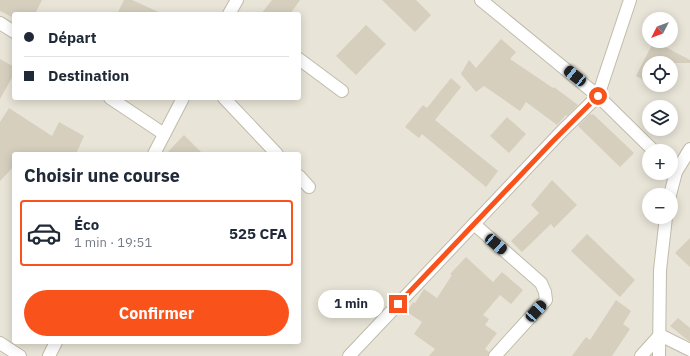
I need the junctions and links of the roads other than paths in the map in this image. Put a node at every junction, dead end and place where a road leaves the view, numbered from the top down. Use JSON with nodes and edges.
{"nodes":[{"id":1,"x":481,"y":0,"type":"edge"},
{"id":2,"x":630,"y":0,"type":"edge"},
{"id":3,"x":0,"y":23,"type":"edge"},
{"id":4,"x":12,"y":31,"type":"edge"},
{"id":5,"x":301,"y":60,"type":"edge"},
{"id":6,"x":342,"y":91,"type":"dead end"},
{"id":7,"x":598,"y":96,"type":"junction"},
{"id":8,"x":113,"y":100,"type":"edge"},
{"id":9,"x":182,"y":100,"type":"edge"},
{"id":10,"x":226,"y":100,"type":"edge"},
{"id":11,"x":164,"y":134,"type":"junction"},
{"id":12,"x":647,"y":144,"type":"edge"},
{"id":13,"x":690,"y":149,"type":"edge"},
{"id":14,"x":155,"y":152,"type":"edge"},
{"id":15,"x":275,"y":152,"type":"edge"},
{"id":16,"x":678,"y":164,"type":"edge"},
{"id":17,"x":301,"y":178,"type":"edge"},
{"id":18,"x":309,"y":187,"type":"dead end"},
{"id":19,"x":474,"y":224,"type":"junction"},
{"id":20,"x":665,"y":224,"type":"edge"},
{"id":21,"x":660,"y":335,"type":"junction"},
{"id":22,"x":0,"y":343,"type":"edge"},
{"id":23,"x":55,"y":344,"type":"edge"},
{"id":24,"x":690,"y":350,"type":"edge"},
{"id":25,"x":20,"y":356,"type":"edge"},
{"id":26,"x":49,"y":356,"type":"edge"},
{"id":27,"x":348,"y":356,"type":"edge"},
{"id":28,"x":495,"y":356,"type":"edge"},
{"id":29,"x":641,"y":356,"type":"edge"},
{"id":30,"x":659,"y":356,"type":"edge"}],
"edges":[{"from":1,"to":7,"type":"street"},
{"from":2,"to":7,"type":"street"},
{"from":3,"to":4,"type":"street"},
{"from":5,"to":6,"type":"street"},
{"from":7,"to":12,"type":"street"},
{"from":7,"to":19,"type":"street"},
{"from":8,"to":11,"type":"street"},
{"from":9,"to":11,"type":"street"},
{"from":10,"to":15,"type":"street"},
{"from":11,"to":14,"type":"street"},
{"from":13,"to":16,"type":"street"},
{"from":17,"to":18,"type":"street"},
{"from":19,"to":27,"type":"street"},
{"from":19,"to":28,"type":"street"},
{"from":20,"to":21,"type":"street"},
{"from":21,"to":24,"type":"street"},
{"from":21,"to":29,"type":"street"},
{"from":21,"to":30,"type":"street"},
{"from":22,"to":25,"type":"street"},
{"from":23,"to":26,"type":"street"}]}
